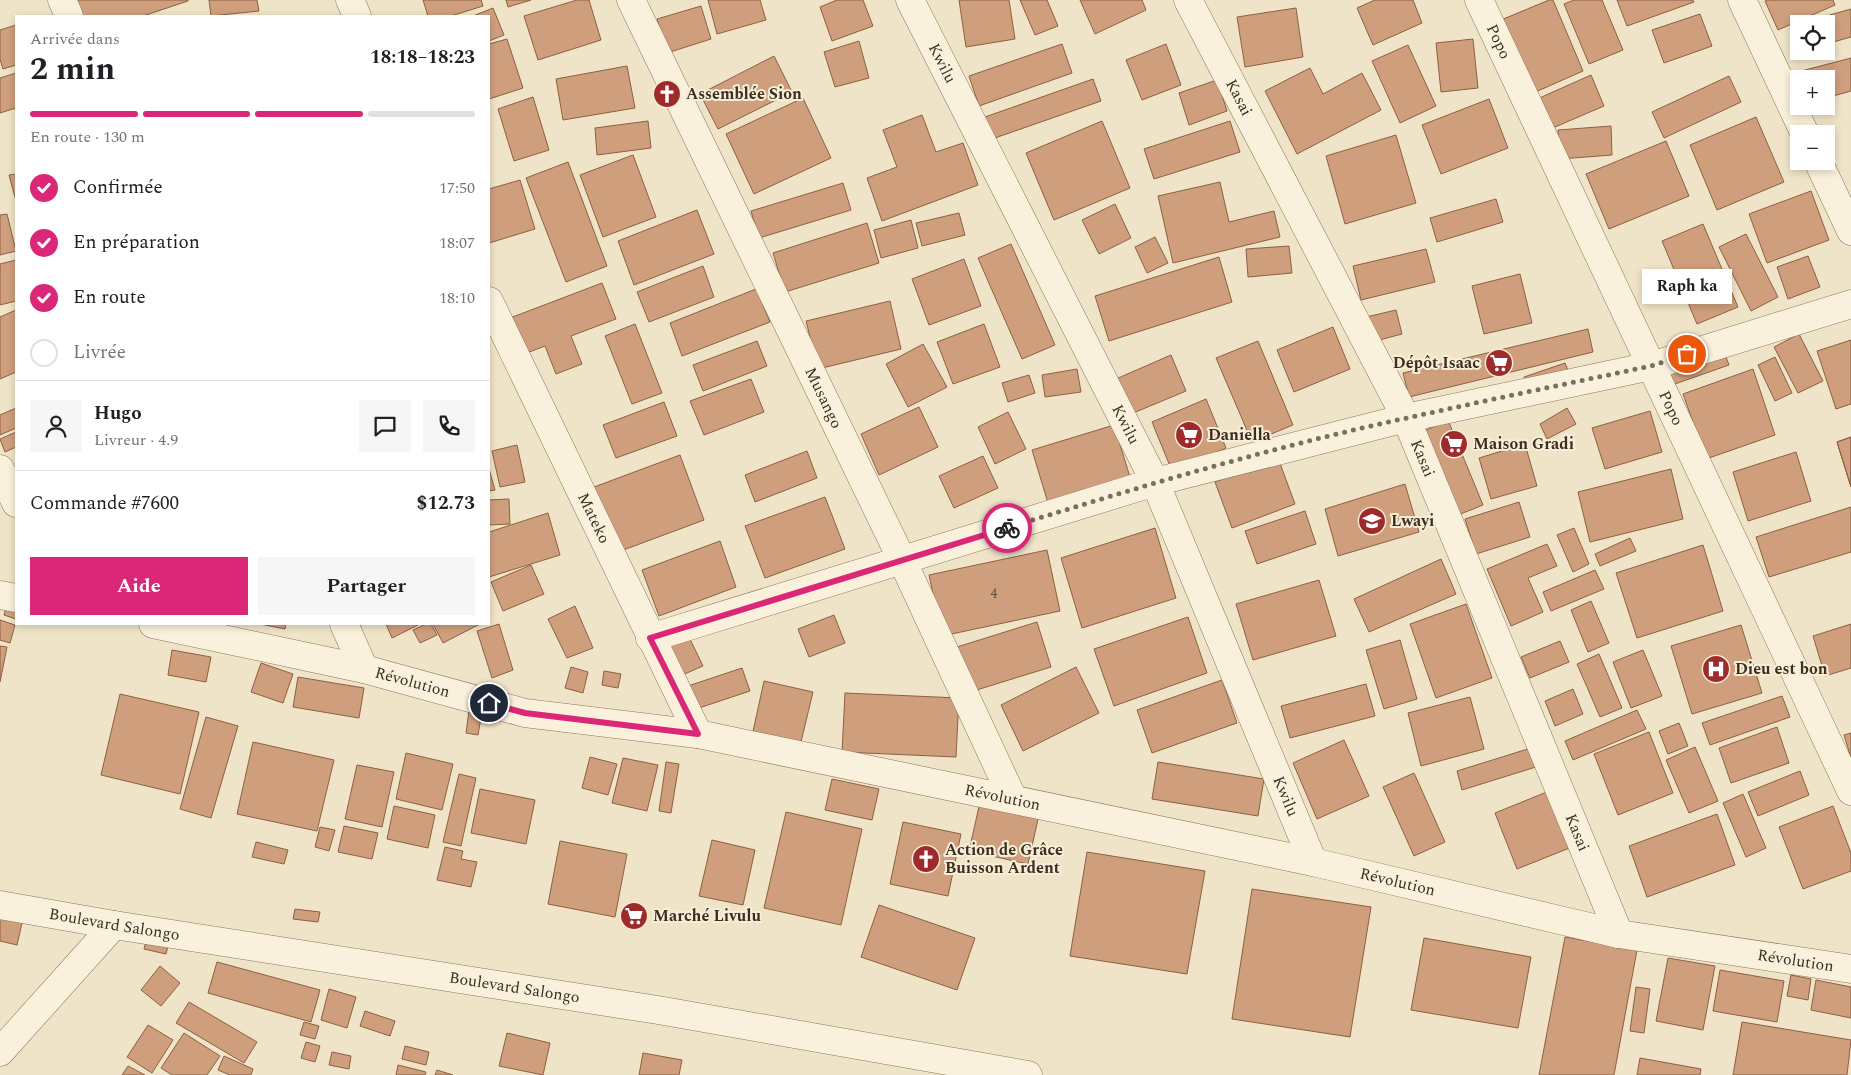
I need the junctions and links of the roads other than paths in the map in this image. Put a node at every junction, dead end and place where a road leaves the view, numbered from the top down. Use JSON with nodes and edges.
{"nodes":[{"id":1,"x":62,"y":0,"type":"edge"},
{"id":2,"x":350,"y":0,"type":"edge"},
{"id":3,"x":631,"y":0,"type":"edge"},
{"id":4,"x":910,"y":0,"type":"edge"},
{"id":5,"x":1188,"y":0,"type":"edge"},
{"id":6,"x":1479,"y":0,"type":"edge"},
{"id":7,"x":1742,"y":0,"type":"edge"},
{"id":8,"x":69,"y":15,"type":"edge"},
{"id":9,"x":357,"y":15,"type":"edge"},
{"id":10,"x":1801,"y":125,"type":"edge"},
{"id":11,"x":1822,"y":170,"type":"edge"},
{"id":12,"x":1851,"y":231,"type":"edge"},
{"id":13,"x":490,"y":303,"type":"edge"},
{"id":14,"x":1851,"y":304,"type":"edge"},
{"id":15,"x":1651,"y":366,"type":"junction"},
{"id":16,"x":1406,"y":418,"type":"junction"},
{"id":17,"x":0,"y":469,"type":"edge"},
{"id":18,"x":1155,"y":482,"type":"junction"},
{"id":19,"x":15,"y":501,"type":"edge"},
{"id":20,"x":902,"y":560,"type":"junction"},
{"id":21,"x":0,"y":595,"type":"edge"},
{"id":22,"x":15,"y":598,"type":"edge"},
{"id":23,"x":158,"y":625,"type":"edge"},
{"id":24,"x":344,"y":625,"type":"edge"},
{"id":25,"x":650,"y":638,"type":"junction"},
{"id":26,"x":364,"y":669,"type":"junction"},
{"id":27,"x":698,"y":734,"type":"junction"},
{"id":28,"x":1851,"y":791,"type":"edge"},
{"id":29,"x":1013,"y":799,"type":"junction"},
{"id":30,"x":1313,"y":862,"type":"junction"},
{"id":31,"x":0,"y":905,"type":"edge"},
{"id":32,"x":114,"y":925,"type":"junction"},
{"id":33,"x":1619,"y":934,"type":"junction"},
{"id":34,"x":1851,"y":969,"type":"edge"},
{"id":35,"x":0,"y":1052,"type":"edge"},
{"id":36,"x":1028,"y":1075,"type":"edge"}],
"edges":[{"from":1,"to":8,"type":"street"},
{"from":2,"to":9,"type":"street"},
{"from":3,"to":20,"type":"street","name":"Musango"},
{"from":4,"to":18,"type":"street","name":"Kwilu"},
{"from":5,"to":16,"type":"street","name":"Kasai"},
{"from":6,"to":15,"type":"street","name":"Popo"},
{"from":7,"to":10,"type":"street"},
{"from":11,"to":12,"type":"street"},
{"from":13,"to":25,"type":"street","name":"Mateko"},
{"from":14,"to":15,"type":"street"},
{"from":15,"to":16,"type":"street"},
{"from":15,"to":28,"type":"street","name":"Popo"},
{"from":16,"to":18,"type":"street"},
{"from":16,"to":33,"type":"street","name":"Kasai"},
{"from":17,"to":19,"type":"street"},
{"from":18,"to":20,"type":"street"},
{"from":18,"to":30,"type":"street","name":"Kwilu"},
{"from":20,"to":25,"type":"street"},
{"from":20,"to":29,"type":"street","name":"Musango"},
{"from":21,"to":22,"type":"street"},
{"from":23,"to":26,"type":"street","name":"Révolution"},
{"from":24,"to":26,"type":"street"},
{"from":25,"to":27,"type":"street","name":"Mateko"},
{"from":26,"to":27,"type":"street","name":"Révolution"},
{"from":27,"to":29,"type":"street","name":"Révolution"},
{"from":29,"to":30,"type":"street","name":"Révolution"},
{"from":30,"to":33,"type":"street","name":"Révolution"},
{"from":31,"to":32,"type":"street","name":"Boulevard Salongo"},
{"from":32,"to":35,"type":"street"},
{"from":32,"to":36,"type":"street","name":"Boulevard Salongo"},
{"from":33,"to":34,"type":"street","name":"Révolution"}]}
